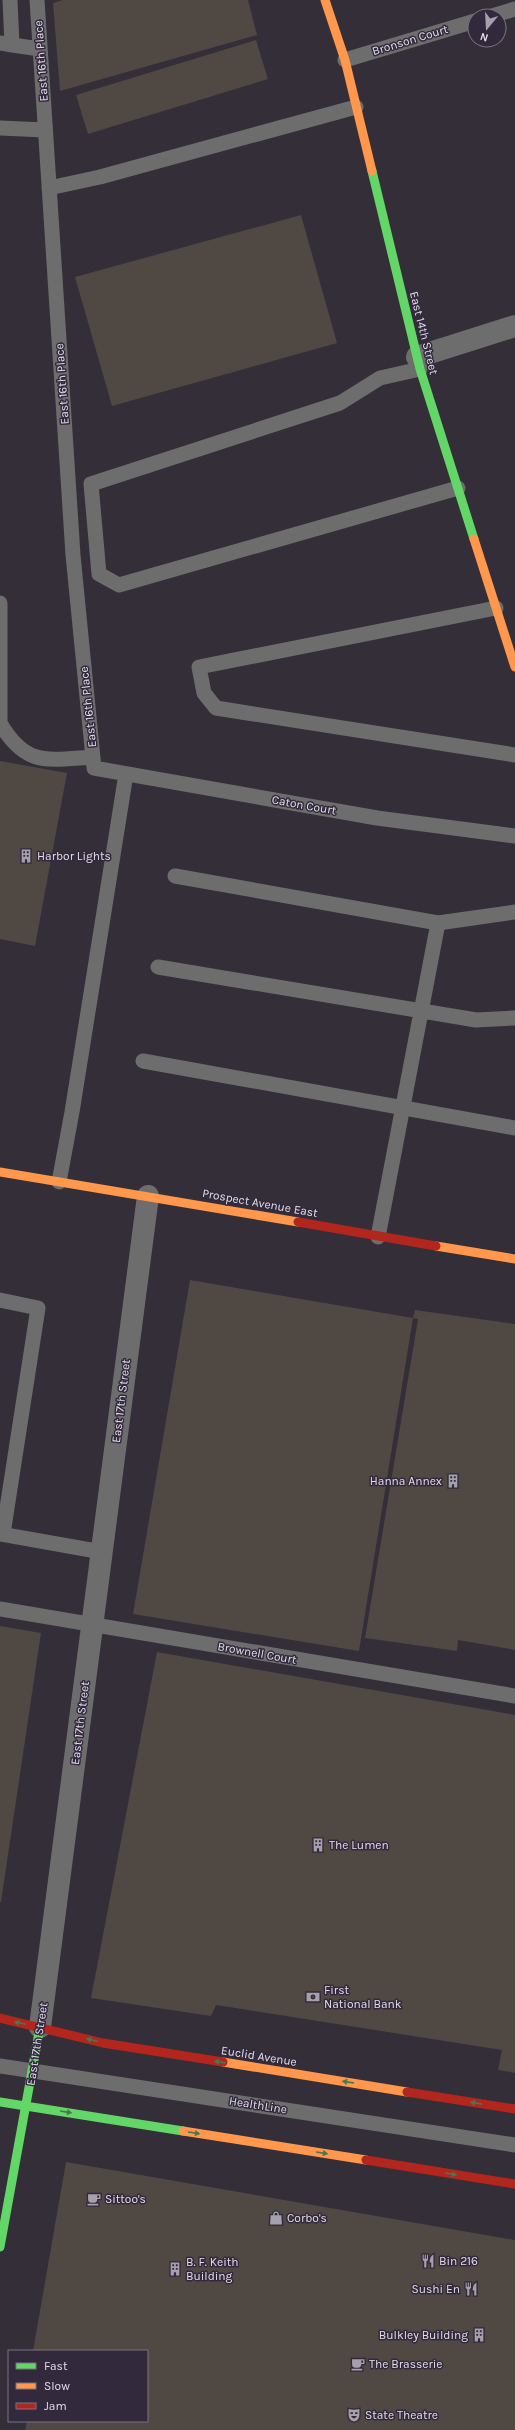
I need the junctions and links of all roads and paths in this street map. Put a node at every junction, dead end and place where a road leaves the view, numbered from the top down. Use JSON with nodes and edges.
{"nodes":[{"id":1,"x":10,"y":0,"type":"edge"},
{"id":2,"x":37,"y":0,"type":"edge"},
{"id":3,"x":330,"y":1,"type":"edge"},
{"id":4,"x":467,"y":23,"type":"edge"},
{"id":5,"x":6,"y":44,"type":"edge"},
{"id":6,"x":40,"y":49,"type":"junction"},
{"id":7,"x":345,"y":60,"type":"junction"},
{"id":8,"x":356,"y":108,"type":"junction"},
{"id":9,"x":0,"y":128,"type":"edge"},
{"id":10,"x":45,"y":130,"type":"junction"},
{"id":11,"x":49,"y":188,"type":"junction"},
{"id":12,"x":515,"y":326,"type":"edge"},
{"id":13,"x":418,"y":363,"type":"junction"},
{"id":14,"x":458,"y":488,"type":"junction"},
{"id":15,"x":0,"y":603,"type":"edge"},
{"id":16,"x":496,"y":608,"type":"junction"},
{"id":17,"x":515,"y":667,"type":"edge"},
{"id":18,"x":515,"y":755,"type":"edge"},
{"id":19,"x":93,"y":763,"type":"junction"},
{"id":20,"x":126,"y":774,"type":"junction"},
{"id":21,"x":515,"y":836,"type":"edge"},
{"id":22,"x":175,"y":876,"type":"dead end"},
{"id":23,"x":515,"y":912,"type":"edge"},
{"id":24,"x":438,"y":923,"type":"junction"},
{"id":25,"x":158,"y":967,"type":"dead end"},
{"id":26,"x":421,"y":1010,"type":"junction"},
{"id":27,"x":515,"y":1018,"type":"edge"},
{"id":28,"x":143,"y":1061,"type":"dead end"},
{"id":29,"x":403,"y":1107,"type":"junction"},
{"id":30,"x":515,"y":1128,"type":"edge"},
{"id":31,"x":0,"y":1172,"type":"edge"},
{"id":32,"x":59,"y":1182,"type":"junction"},
{"id":33,"x":148,"y":1196,"type":"junction"},
{"id":34,"x":378,"y":1237,"type":"junction"},
{"id":35,"x":515,"y":1259,"type":"edge"},
{"id":36,"x":0,"y":1300,"type":"edge"},
{"id":37,"x":2,"y":1534,"type":"edge"},
{"id":38,"x":102,"y":1552,"type":"junction"},
{"id":39,"x":0,"y":1609,"type":"edge"},
{"id":40,"x":93,"y":1625,"type":"junction"},
{"id":41,"x":515,"y":1696,"type":"edge"},
{"id":42,"x":0,"y":2018,"type":"edge"},
{"id":43,"x":40,"y":2027,"type":"junction"},
{"id":44,"x":0,"y":2066,"type":"edge"},
{"id":45,"x":33,"y":2071,"type":"junction"},
{"id":46,"x":0,"y":2102,"type":"edge"},
{"id":47,"x":27,"y":2106,"type":"junction"},
{"id":48,"x":515,"y":2109,"type":"edge"},
{"id":49,"x":515,"y":2146,"type":"edge"},
{"id":50,"x":515,"y":2184,"type":"edge"},
{"id":51,"x":0,"y":2248,"type":"edge"}],
"edges":[{"from":1,"to":5,"type":"lane"},
{"from":2,"to":6,"type":"lane","name":"East 16th Place"},
{"from":3,"to":7,"type":"main road","name":"East 14th Street"},
{"from":4,"to":7,"type":"lane","name":"Bronson Court"},
{"from":5,"to":6,"type":"lane"},
{"from":6,"to":10,"type":"lane","name":"East 16th Place"},
{"from":7,"to":8,"type":"main road","name":"East 14th Street"},
{"from":8,"to":11,"type":"lane"},
{"from":8,"to":13,"type":"main road","name":"East 14th Street"},
{"from":9,"to":10,"type":"lane"},
{"from":10,"to":11,"type":"lane","name":"East 16th Place"},
{"from":11,"to":19,"type":"lane","name":"East 16th Place"},
{"from":12,"to":13,"type":"street"},
{"from":13,"to":14,"type":"main road","name":"East 14th Street"},
{"from":13,"to":14,"type":"lane"},
{"from":14,"to":16,"type":"main road","name":"East 14th Street"},
{"from":15,"to":19,"type":"lane","name":"Caton Court"},
{"from":16,"to":17,"type":"main road","name":"East 14th Street"},
{"from":16,"to":18,"type":"lane"},
{"from":19,"to":20,"type":"lane","name":"Caton Court"},
{"from":20,"to":21,"type":"lane","name":"Caton Court"},
{"from":20,"to":32,"type":"lane"},
{"from":22,"to":24,"type":"lane"},
{"from":23,"to":24,"type":"lane"},
{"from":24,"to":26,"type":"lane"},
{"from":25,"to":26,"type":"lane"},
{"from":26,"to":27,"type":"lane"},
{"from":26,"to":29,"type":"lane"},
{"from":28,"to":29,"type":"lane"},
{"from":29,"to":30,"type":"lane"},
{"from":29,"to":34,"type":"lane"},
{"from":31,"to":32,"type":"main road","name":"Prospect Avenue East"},
{"from":32,"to":33,"type":"main road","name":"Prospect Avenue East"},
{"from":33,"to":34,"type":"main road","name":"Prospect Avenue East"},
{"from":33,"to":38,"type":"street","name":"East 17th Street"},
{"from":34,"to":35,"type":"main road","name":"Prospect Avenue East"},
{"from":36,"to":37,"type":"lane"},
{"from":37,"to":38,"type":"lane"},
{"from":38,"to":40,"type":"street","name":"East 17th Street"},
{"from":39,"to":40,"type":"lane","name":"Brownell Court"},
{"from":40,"to":41,"type":"lane","name":"Brownell Court"},
{"from":40,"to":43,"type":"street","name":"East 17th Street"},
{"from":43,"to":42,"type":"main road","name":"Euclid Avenue","one_way":true},
{"from":43,"to":45,"type":"main road","name":"East 17th Street"},
{"from":48,"to":43,"type":"main road","name":"Euclid Avenue","one_way":true},
{"from":44,"to":45,"type":"lane","name":"HealthLine"},
{"from":45,"to":47,"type":"main road","name":"East 17th Street"},
{"from":45,"to":49,"type":"lane","name":"HealthLine"},
{"from":46,"to":47,"type":"main road"},
{"from":47,"to":50,"type":"main road","one_way":true},
{"from":47,"to":51,"type":"main road","name":"East 17th Street"}]}
